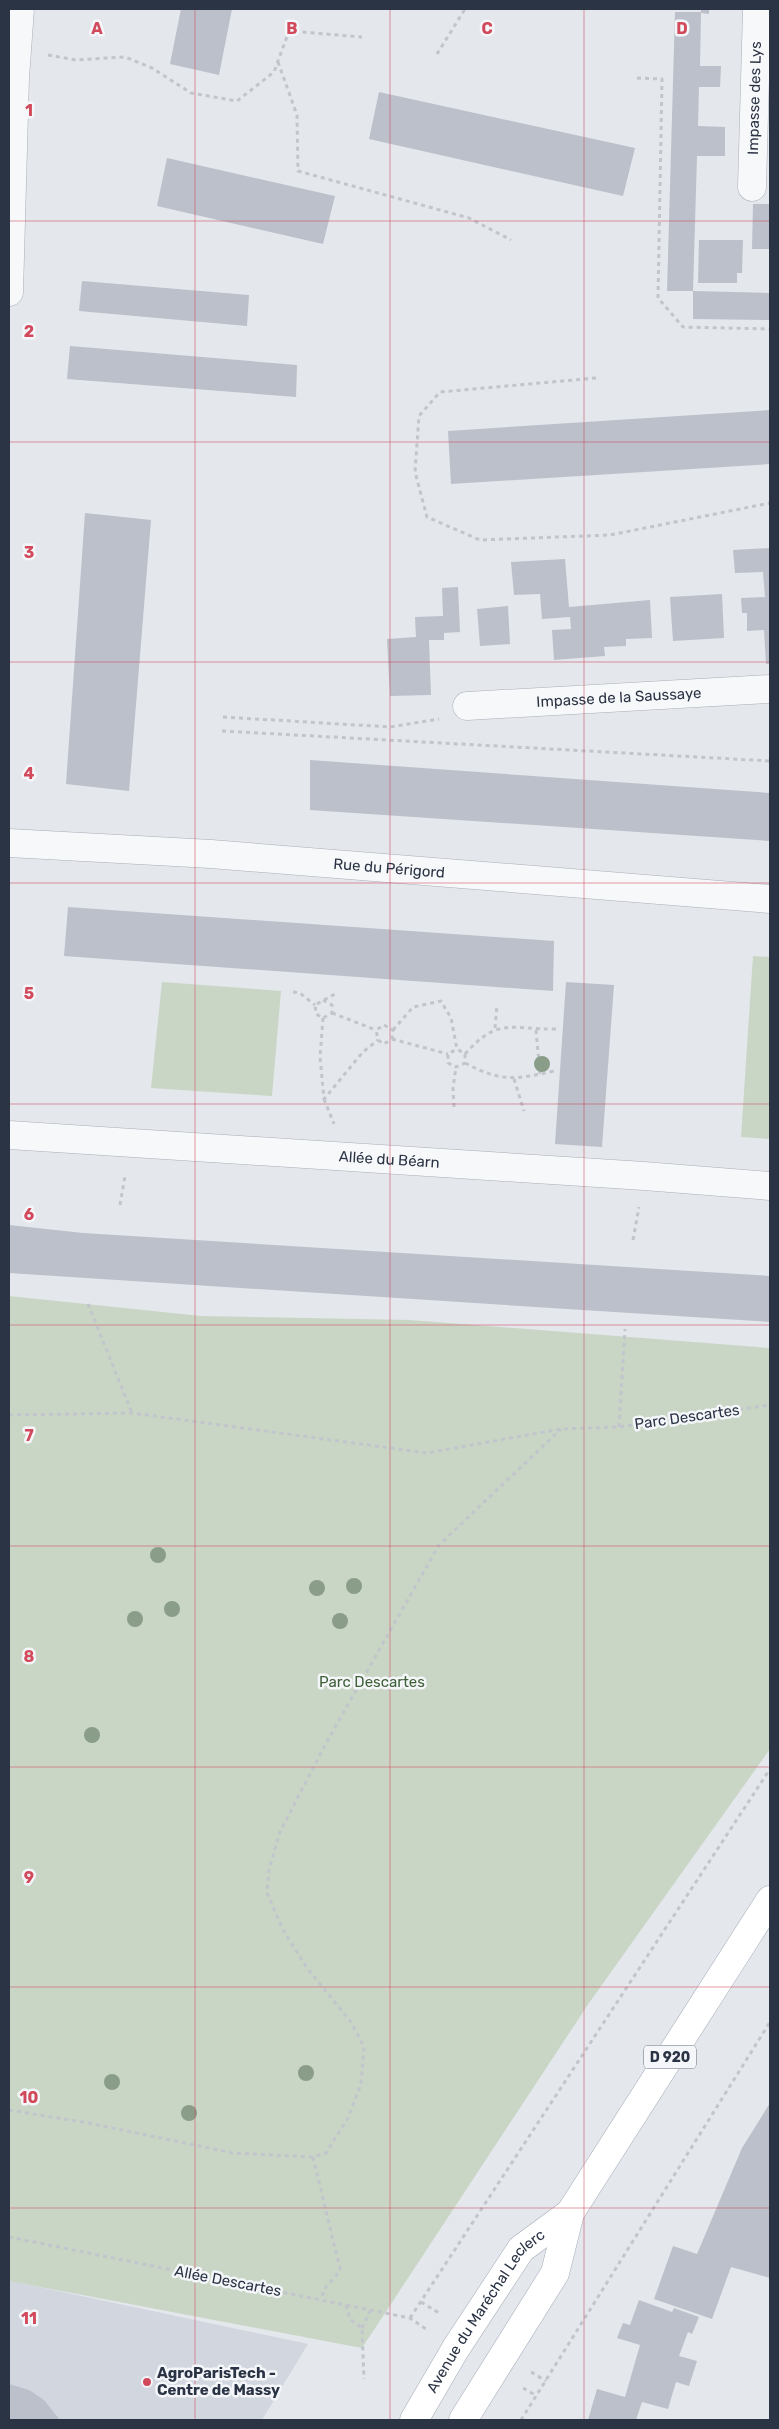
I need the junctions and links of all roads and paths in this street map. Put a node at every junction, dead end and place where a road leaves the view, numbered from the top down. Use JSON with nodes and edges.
{"nodes":[{"id":1,"x":20,"y":9,"type":"edge"},
{"id":2,"x":465,"y":9,"type":"edge"},
{"id":3,"x":757,"y":9,"type":"edge"},
{"id":4,"x":362,"y":37,"type":"dead end"},
{"id":5,"x":18,"y":50,"type":"junction"},
{"id":6,"x":437,"y":54,"type":"dead end"},
{"id":7,"x":278,"y":62,"type":"junction"},
{"id":8,"x":637,"y":78,"type":"dead end"},
{"id":9,"x":752,"y":187,"type":"dead end"},
{"id":10,"x":511,"y":240,"type":"dead end"},
{"id":11,"x":9,"y":292,"type":"edge"},
{"id":12,"x":770,"y":329,"type":"edge"},
{"id":13,"x":596,"y":378,"type":"dead end"},
{"id":14,"x":770,"y":503,"type":"edge"},
{"id":15,"x":770,"y":689,"type":"edge"},
{"id":16,"x":467,"y":706,"type":"joint"},
{"id":17,"x":223,"y":717,"type":"dead end"},
{"id":18,"x":222,"y":731,"type":"dead end"},
{"id":19,"x":770,"y":761,"type":"edge"},
{"id":20,"x":9,"y":843,"type":"edge"},
{"id":21,"x":770,"y":899,"type":"edge"},
{"id":22,"x":293,"y":992,"type":"dead end"},
{"id":23,"x":335,"y":994,"type":"dead end"},
{"id":24,"x":324,"y":1000,"type":"junction"},
{"id":25,"x":315,"y":1005,"type":"junction"},
{"id":26,"x":497,"y":1005,"type":"dead end"},
{"id":27,"x":332,"y":1013,"type":"junction"},
{"id":28,"x":323,"y":1018,"type":"junction"},
{"id":29,"x":495,"y":1028,"type":"junction"},
{"id":30,"x":556,"y":1029,"type":"dead end"},
{"id":31,"x":376,"y":1030,"type":"junction"},
{"id":32,"x":393,"y":1030,"type":"junction"},
{"id":33,"x":536,"y":1030,"type":"junction"},
{"id":34,"x":392,"y":1039,"type":"junction"},
{"id":35,"x":378,"y":1040,"type":"junction"},
{"id":36,"x":457,"y":1049,"type":"junction"},
{"id":37,"x":448,"y":1054,"type":"junction"},
{"id":38,"x":465,"y":1054,"type":"junction"},
{"id":39,"x":465,"y":1063,"type":"junction"},
{"id":40,"x":456,"y":1067,"type":"junction"},
{"id":41,"x":554,"y":1072,"type":"dead end"},
{"id":42,"x":540,"y":1074,"type":"junction"},
{"id":43,"x":514,"y":1079,"type":"junction"},
{"id":44,"x":454,"y":1107,"type":"dead end"},
{"id":45,"x":524,"y":1112,"type":"dead end"},
{"id":46,"x":9,"y":1135,"type":"edge"},
{"id":47,"x":770,"y":1186,"type":"edge"},
{"id":48,"x":88,"y":1304,"type":"dead end"},
{"id":49,"x":625,"y":1329,"type":"dead end"},
{"id":50,"x":770,"y":1405,"type":"edge"},
{"id":51,"x":132,"y":1413,"type":"junction"},
{"id":52,"x":9,"y":1415,"type":"edge"},
{"id":53,"x":619,"y":1427,"type":"junction"},
{"id":54,"x":561,"y":1429,"type":"junction"},
{"id":55,"x":770,"y":1769,"type":"edge"},
{"id":56,"x":770,"y":1900,"type":"edge"},
{"id":57,"x":770,"y":2022,"type":"edge"},
{"id":58,"x":9,"y":2110,"type":"edge"},
{"id":59,"x":313,"y":2157,"type":"junction"},
{"id":60,"x":570,"y":2214,"type":"junction"},
{"id":61,"x":9,"y":2237,"type":"edge"},
{"id":62,"x":321,"y":2300,"type":"junction"},
{"id":63,"x":346,"y":2305,"type":"junction"},
{"id":64,"x":370,"y":2310,"type":"junction"},
{"id":65,"x":410,"y":2318,"type":"junction"},
{"id":66,"x":362,"y":2328,"type":"junction"},
{"id":67,"x":434,"y":2334,"type":"dead end"},
{"id":68,"x":364,"y":2379,"type":"dead end"},
{"id":69,"x":414,"y":2420,"type":"edge"},
{"id":70,"x":463,"y":2420,"type":"edge"},
{"id":71,"x":521,"y":2420,"type":"edge"}],
"edges":[{"from":1,"to":5,"type":"street"},
{"from":2,"to":6,"type":"path"},
{"from":3,"to":9,"type":"street","name":"Impasse des Lys"},
{"from":4,"to":7,"type":"path"},
{"from":5,"to":7,"type":"path"},
{"from":5,"to":11,"type":"street"},
{"from":7,"to":10,"type":"path"},
{"from":8,"to":12,"type":"path"},
{"from":13,"to":14,"type":"path"},
{"from":15,"to":16,"type":"street","name":"Impasse de la Saussaye"},
{"from":16,"to":17,"type":"path"},
{"from":18,"to":19,"type":"path"},
{"from":20,"to":21,"type":"street","name":"Rue du Périgord"},
{"from":22,"to":25,"type":"path"},
{"from":23,"to":24,"type":"path"},
{"from":24,"to":25,"type":"path"},
{"from":24,"to":27,"type":"path"},
{"from":25,"to":28,"type":"path"},
{"from":26,"to":29,"type":"path"},
{"from":27,"to":28,"type":"path"},
{"from":27,"to":31,"type":"path"},
{"from":28,"to":35,"type":"path"},
{"from":29,"to":33,"type":"path"},
{"from":29,"to":38,"type":"path"},
{"from":30,"to":33,"type":"path"},
{"from":31,"to":32,"type":"path"},
{"from":31,"to":35,"type":"path"},
{"from":32,"to":34,"type":"path"},
{"from":32,"to":36,"type":"path"},
{"from":33,"to":42,"type":"path"},
{"from":34,"to":35,"type":"path"},
{"from":34,"to":37,"type":"path"},
{"from":36,"to":37,"type":"path"},
{"from":36,"to":38,"type":"path"},
{"from":37,"to":40,"type":"path"},
{"from":38,"to":39,"type":"path"},
{"from":39,"to":40,"type":"path"},
{"from":39,"to":43,"type":"path"},
{"from":40,"to":44,"type":"path"},
{"from":41,"to":42,"type":"path"},
{"from":42,"to":43,"type":"path"},
{"from":43,"to":45,"type":"path"},
{"from":46,"to":47,"type":"street","name":"Allée du Béarn"},
{"from":48,"to":51,"type":"path"},
{"from":49,"to":53,"type":"path"},
{"from":50,"to":53,"type":"path","name":"Parc Descartes"},
{"from":51,"to":52,"type":"path","name":"Parc Descartes"},
{"from":51,"to":54,"type":"path","name":"Parc Descartes"},
{"from":53,"to":54,"type":"path","name":"Parc Descartes"},
{"from":54,"to":59,"type":"path"},
{"from":55,"to":65,"type":"path"},
{"from":56,"to":60,"type":"main road","name":"Avenue du Maréchal Leclerc","number":"D 920"},
{"from":57,"to":71,"type":"path"},
{"from":58,"to":59,"type":"path"},
{"from":59,"to":62,"type":"path"},
{"from":60,"to":69,"type":"main road","name":"Avenue du Maréchal Leclerc","number":"D 920"},
{"from":60,"to":70,"type":"main road","name":"Avenue du Maréchal Leclerc","number":"D 920"},
{"from":61,"to":62,"type":"path","name":"Allée Descartes"},
{"from":62,"to":63,"type":"path","name":"Allée Descartes"},
{"from":63,"to":64,"type":"path","name":"Allée Descartes"},
{"from":63,"to":66,"type":"path"},
{"from":64,"to":65,"type":"path","name":"Allée Descartes"},
{"from":64,"to":66,"type":"path"},
{"from":65,"to":67,"type":"path","name":"Allée Descartes"},
{"from":66,"to":68,"type":"path"}]}
